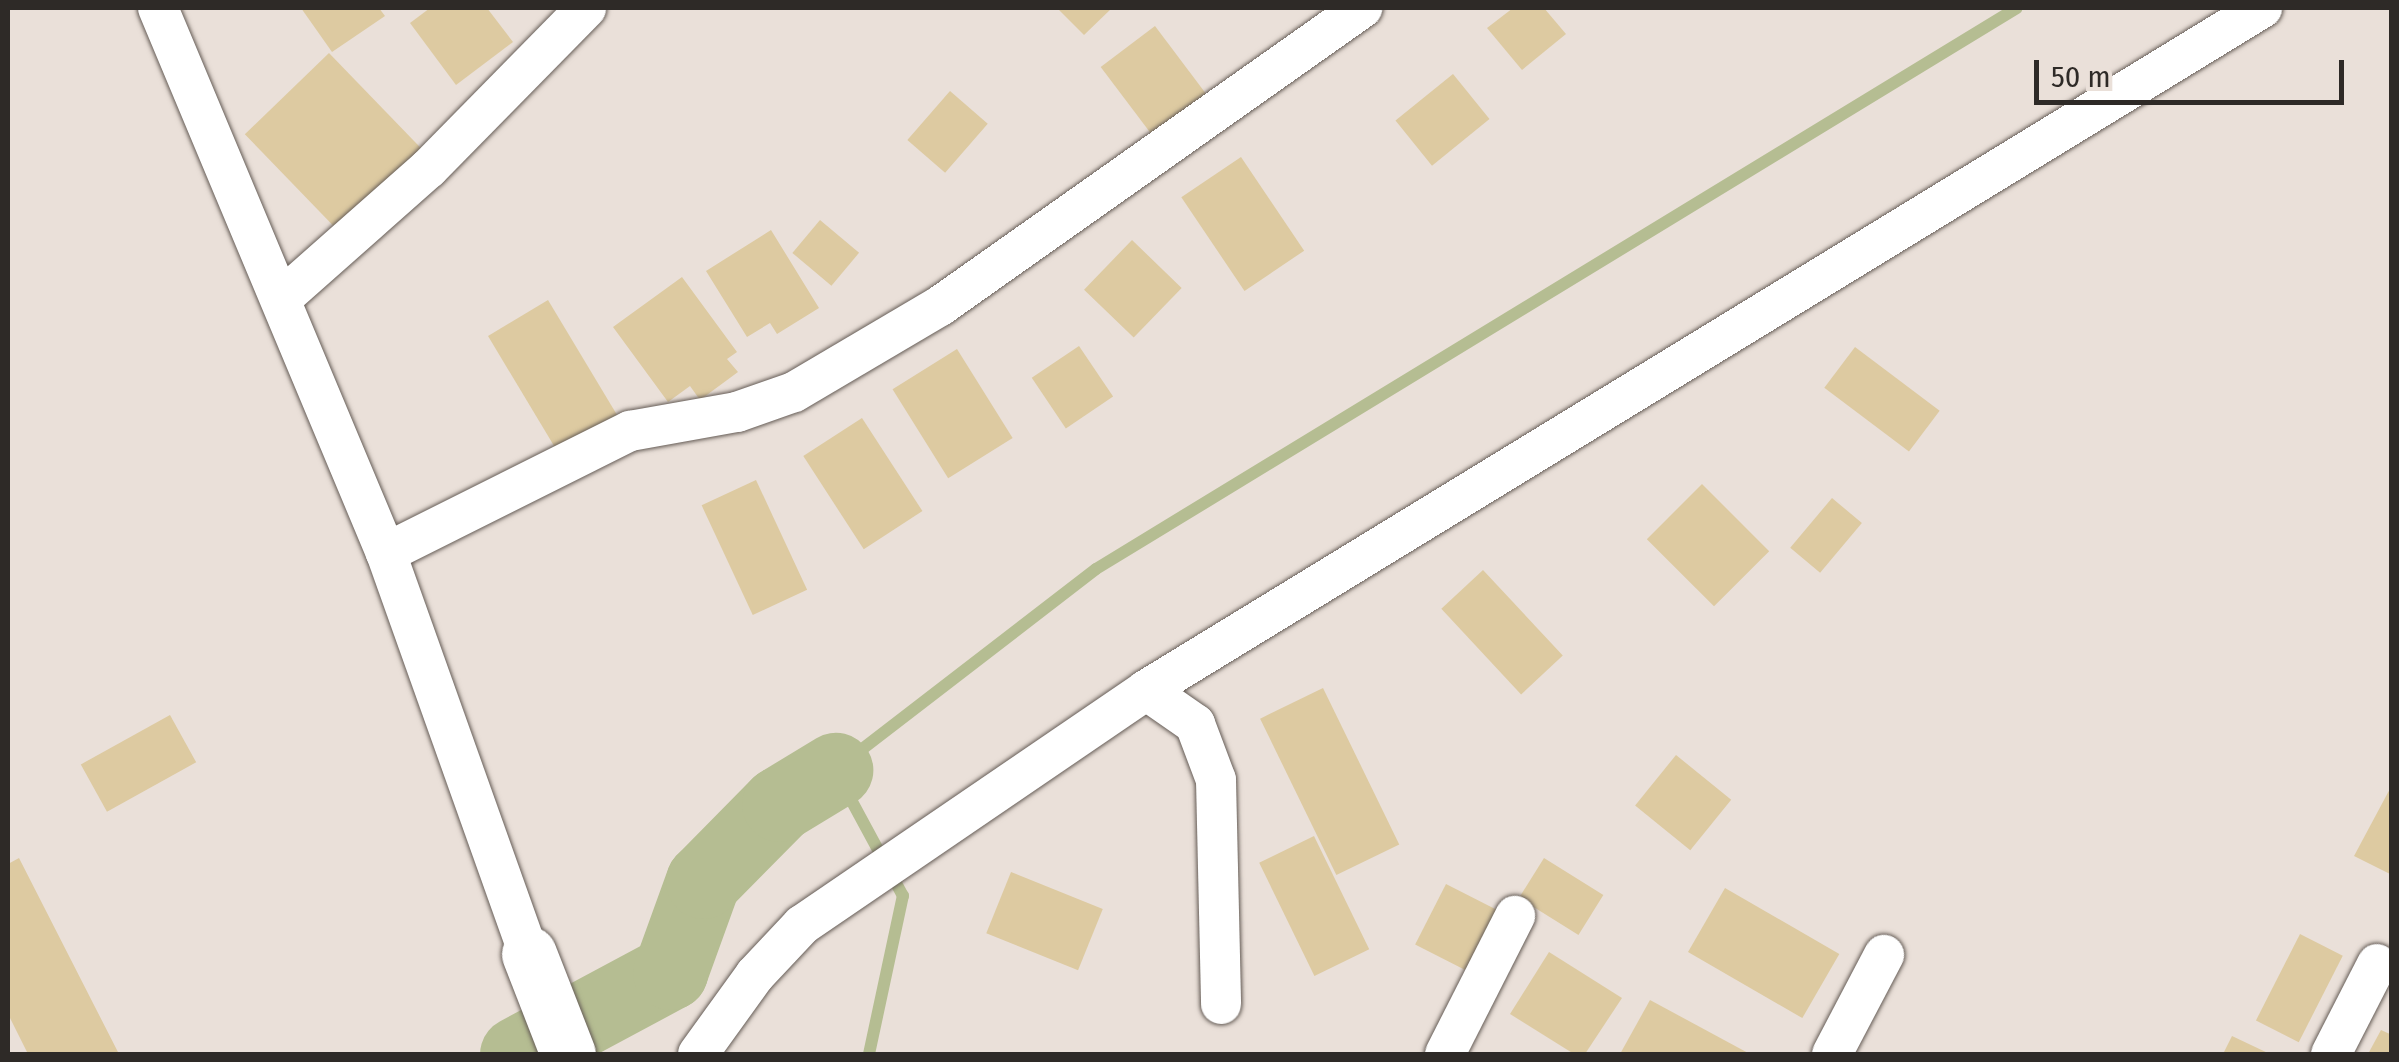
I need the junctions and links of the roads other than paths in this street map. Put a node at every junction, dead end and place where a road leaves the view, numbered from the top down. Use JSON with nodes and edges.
{"nodes":[{"id":1,"x":158,"y":8,"type":"edge"},
{"id":2,"x":586,"y":8,"type":"edge"},
{"id":3,"x":1362,"y":8,"type":"edge"},
{"id":4,"x":2262,"y":8,"type":"edge"},
{"id":5,"x":282,"y":298,"type":"junction"},
{"id":6,"x":386,"y":553,"type":"junction"},
{"id":7,"x":1146,"y":690,"type":"junction"},
{"id":8,"x":1515,"y":916,"type":"dead end"},
{"id":9,"x":528,"y":954,"type":"joint"},
{"id":10,"x":1884,"y":955,"type":"dead end"},
{"id":11,"x":2377,"y":964,"type":"dead end"},
{"id":12,"x":1221,"y":1004,"type":"dead end"},
{"id":13,"x":568,"y":1054,"type":"edge"},
{"id":14,"x":698,"y":1054,"type":"edge"},
{"id":15,"x":1445,"y":1054,"type":"edge"},
{"id":16,"x":1832,"y":1054,"type":"edge"},
{"id":17,"x":2331,"y":1054,"type":"edge"}],
"edges":[{"from":1,"to":5,"type":"street"},
{"from":2,"to":5,"type":"street"},
{"from":3,"to":6,"type":"street"},
{"from":4,"to":7,"type":"street"},
{"from":5,"to":6,"type":"street"},
{"from":6,"to":9,"type":"street"},
{"from":7,"to":12,"type":"street"},
{"from":7,"to":14,"type":"street"},
{"from":8,"to":15,"type":"street"},
{"from":9,"to":13,"type":"street"},
{"from":10,"to":16,"type":"street"},
{"from":11,"to":17,"type":"street"}]}
